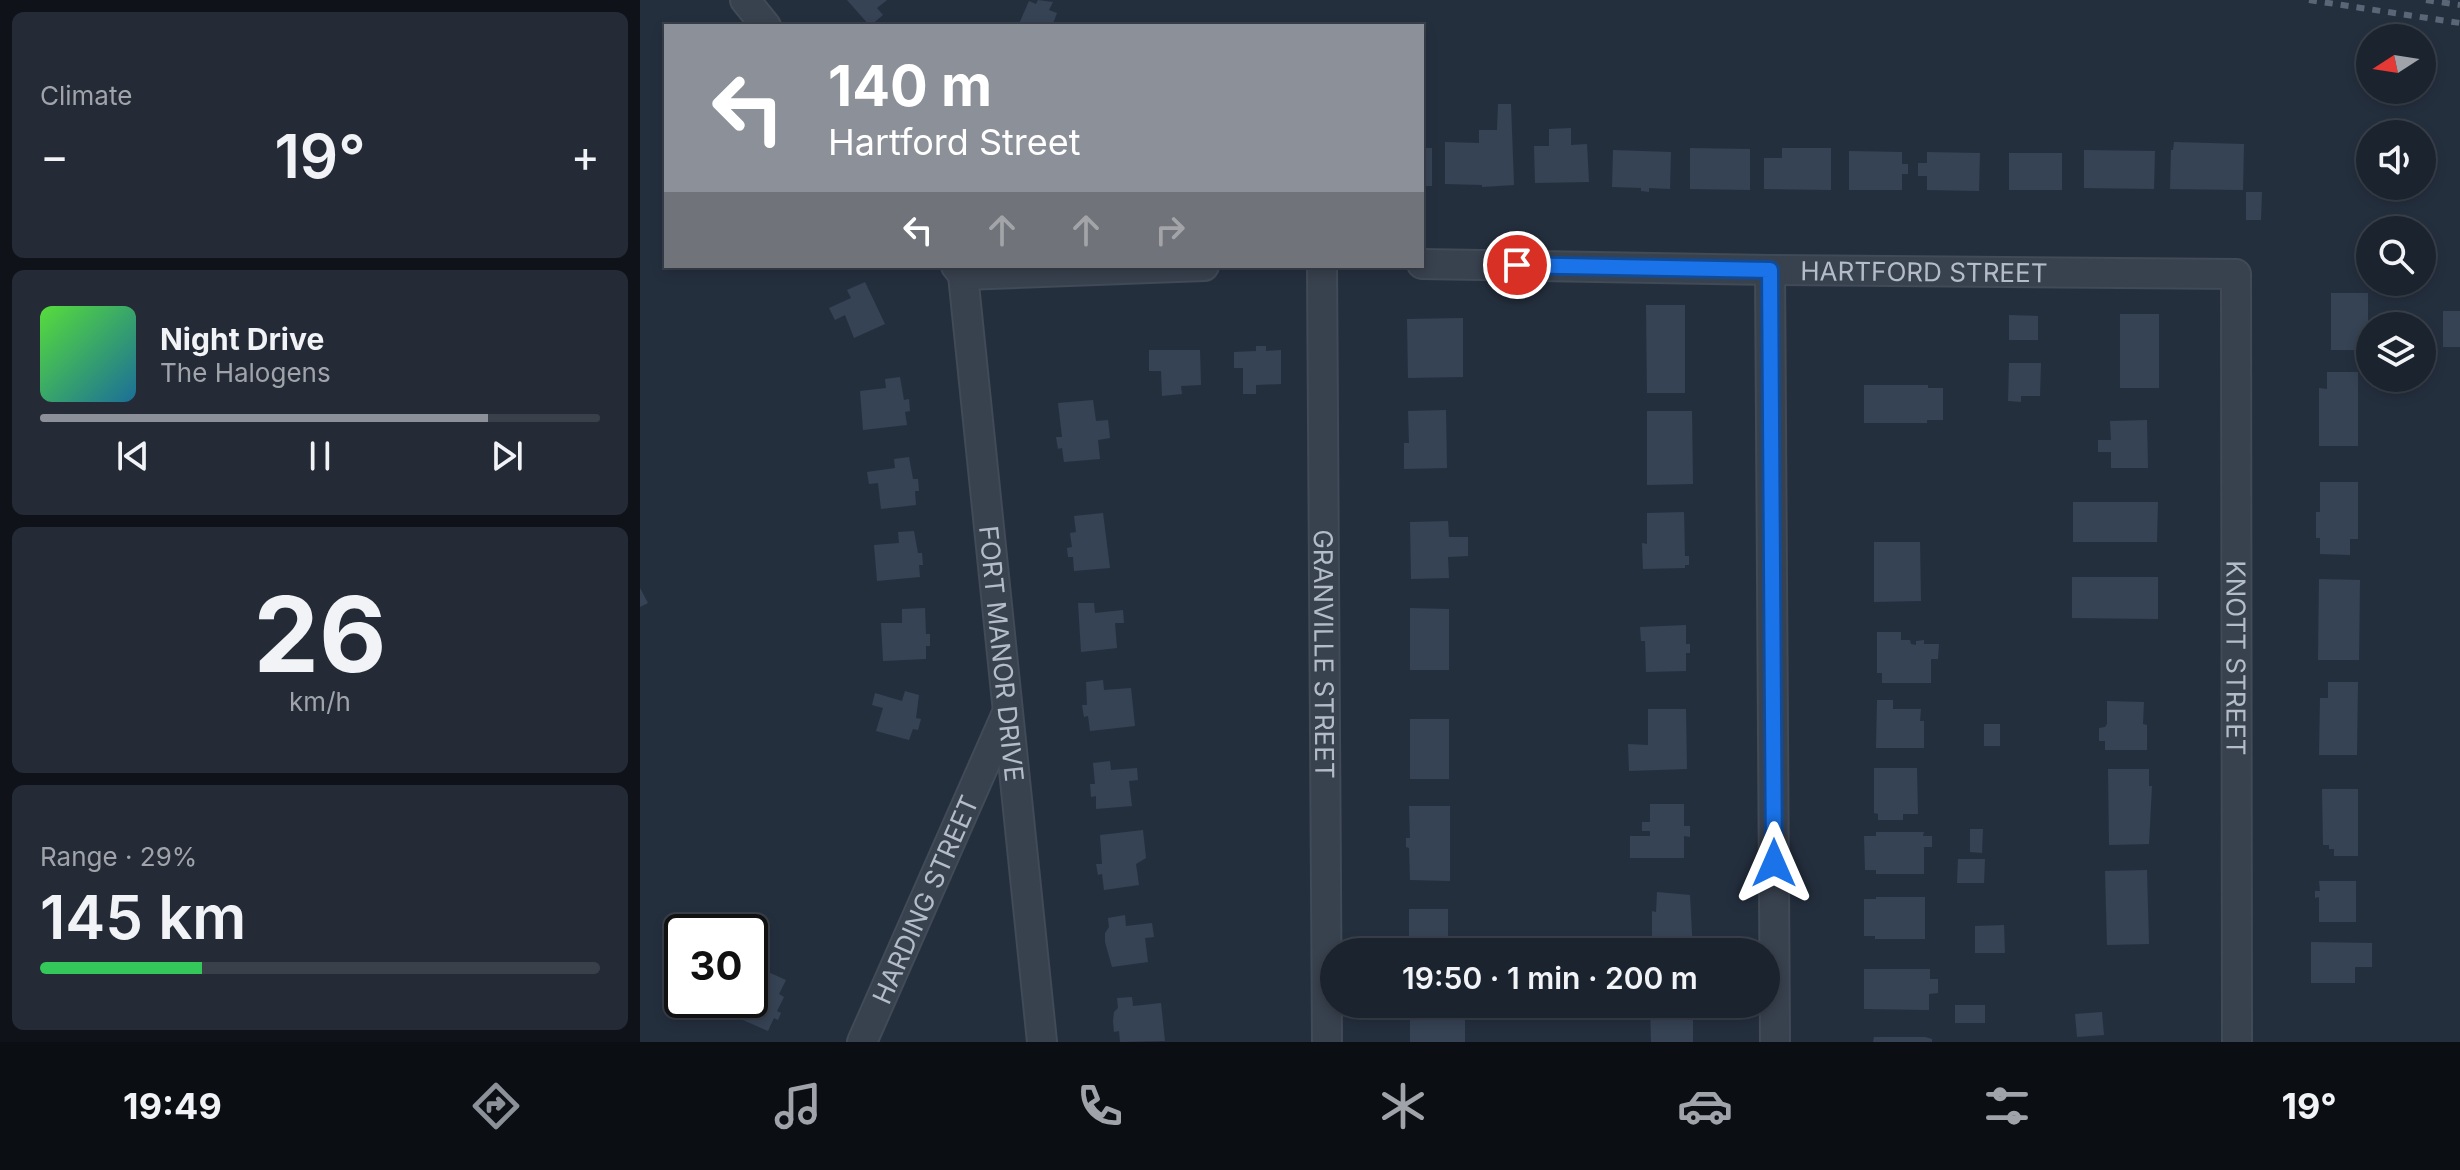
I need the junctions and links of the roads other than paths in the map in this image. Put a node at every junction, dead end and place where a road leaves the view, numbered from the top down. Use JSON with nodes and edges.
{"nodes":[{"id":1,"x":745,"y":0,"type":"edge"},
{"id":2,"x":764,"y":24,"type":"edge"},
{"id":3,"x":1424,"y":264,"type":"edge"},
{"id":4,"x":1082,"y":268,"type":"edge"},
{"id":5,"x":1322,"y":268,"type":"edge"},
{"id":6,"x":960,"y":270,"type":"edge"},
{"id":7,"x":1770,"y":270,"type":"junction"},
{"id":8,"x":2236,"y":274,"type":"joint"},
{"id":9,"x":1007,"y":712,"type":"junction"},
{"id":10,"x":862,"y":1042,"type":"edge"},
{"id":11,"x":1042,"y":1042,"type":"edge"},
{"id":12,"x":1327,"y":1042,"type":"edge"},
{"id":13,"x":1775,"y":1042,"type":"edge"},
{"id":14,"x":2237,"y":1042,"type":"edge"}],
"edges":[{"from":1,"to":2,"type":"street"},
{"from":3,"to":7,"type":"street","name":"HARTFORD STREET"},
{"from":4,"to":6,"type":"street"},
{"from":5,"to":12,"type":"street","name":"GRANVILLE STREET"},
{"from":6,"to":9,"type":"street","name":"FORT MANOR DRIVE"},
{"from":7,"to":8,"type":"street","name":"HARTFORD STREET"},
{"from":7,"to":13,"type":"street"},
{"from":8,"to":14,"type":"street","name":"KNOTT STREET"},
{"from":9,"to":10,"type":"street","name":"HARDING STREET"},
{"from":9,"to":11,"type":"street","name":"FORT MANOR DRIVE"}]}
